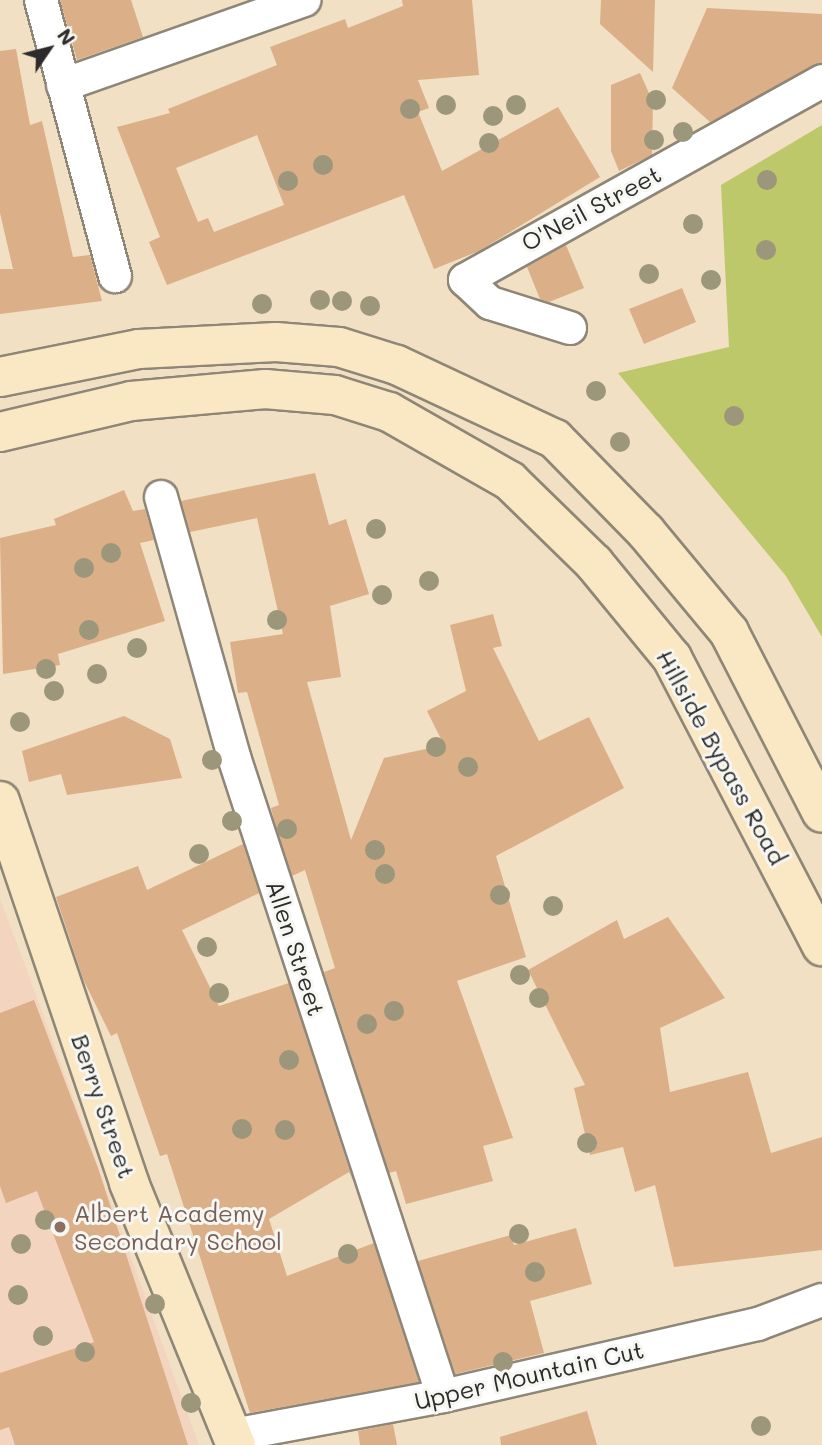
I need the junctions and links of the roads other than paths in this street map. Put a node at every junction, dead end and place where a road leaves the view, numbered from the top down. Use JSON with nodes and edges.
{"nodes":[{"id":1,"x":41,"y":0,"type":"edge"},
{"id":2,"x":304,"y":0,"type":"edge"},
{"id":3,"x":822,"y":81,"type":"edge"},
{"id":4,"x":63,"y":85,"type":"junction"},
{"id":5,"x":115,"y":276,"type":"dead end"},
{"id":6,"x":570,"y":328,"type":"dead end"},
{"id":7,"x":0,"y":377,"type":"edge"},
{"id":8,"x":0,"y":432,"type":"edge"},
{"id":9,"x":161,"y":497,"type":"dead end"},
{"id":10,"x":0,"y":801,"type":"edge"},
{"id":11,"x":822,"y":813,"type":"edge"},
{"id":12,"x":822,"y":946,"type":"edge"},
{"id":13,"x":822,"y":1300,"type":"edge"},
{"id":14,"x":443,"y":1396,"type":"junction"},
{"id":15,"x":235,"y":1440,"type":"edge"}],
"edges":[{"from":1,"to":4,"type":"street"},
{"from":2,"to":4,"type":"street"},
{"from":3,"to":6,"type":"street","name":"O'Neil Street"},
{"from":4,"to":5,"type":"street"},
{"from":7,"to":11,"type":"main road"},
{"from":8,"to":12,"type":"main road","name":"Hillside Bypass Road"},
{"from":9,"to":14,"type":"street","name":"Allen Street"},
{"from":10,"to":15,"type":"main road","name":"Berry Street"},
{"from":13,"to":14,"type":"street","name":"Upper Mountain Cut"},
{"from":14,"to":15,"type":"street","name":"Upper Mountain Cut"}]}
